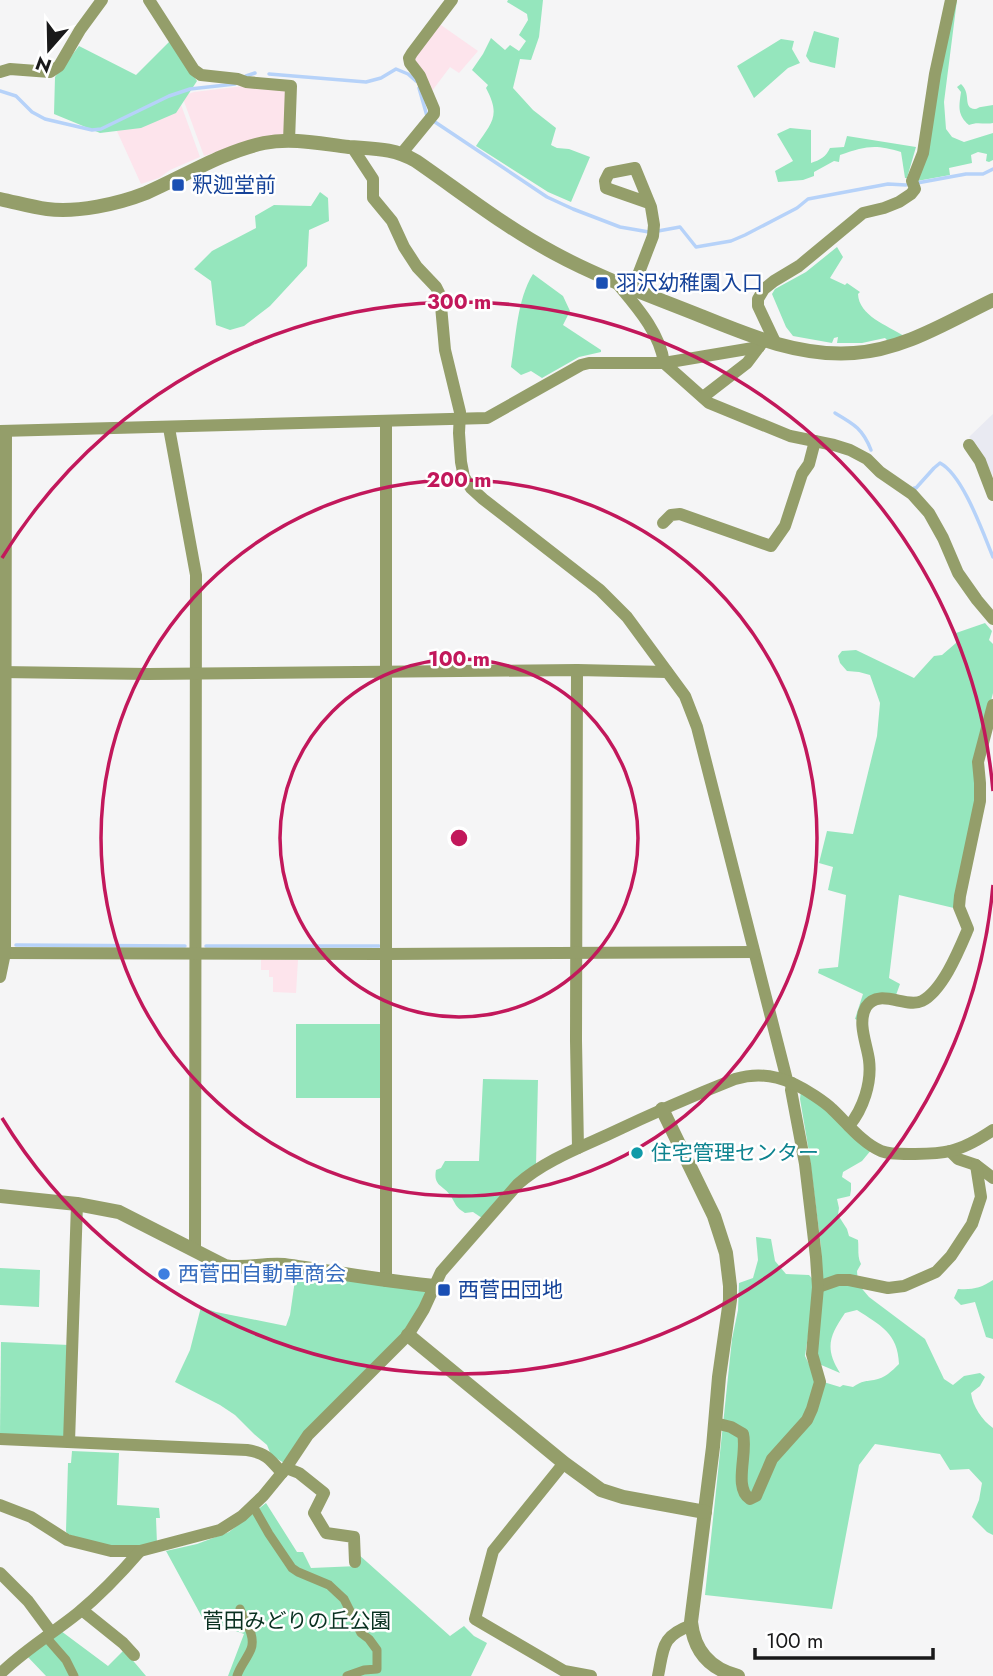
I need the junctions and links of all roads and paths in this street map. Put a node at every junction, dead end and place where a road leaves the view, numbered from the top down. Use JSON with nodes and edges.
{"nodes":[{"id":1,"x":102,"y":0,"type":"edge"},
{"id":2,"x":149,"y":0,"type":"edge"},
{"id":3,"x":452,"y":0,"type":"edge"},
{"id":4,"x":951,"y":0,"type":"edge"},
{"id":5,"x":0,"y":72,"type":"edge"},
{"id":6,"x":289,"y":141,"type":"junction"},
{"id":7,"x":352,"y":147,"type":"junction"},
{"id":8,"x":402,"y":153,"type":"junction"},
{"id":9,"x":0,"y":199,"type":"edge"},
{"id":10,"x":649,"y":203,"type":"dead end"},
{"id":11,"x":616,"y":282,"type":"junction"},
{"id":12,"x":632,"y":288,"type":"junction"},
{"id":13,"x":993,"y":300,"type":"edge"},
{"id":14,"x":767,"y":344,"type":"junction"},
{"id":15,"x":664,"y":363,"type":"junction"},
{"id":16,"x":703,"y":397,"type":"junction"},
{"id":17,"x":461,"y":419,"type":"junction"},
{"id":18,"x":386,"y":422,"type":"junction"},
{"id":19,"x":169,"y":428,"type":"junction"},
{"id":20,"x":3,"y":431,"type":"edge"},
{"id":21,"x":815,"y":441,"type":"junction"},
{"id":22,"x":969,"y":445,"type":"dead end"},
{"id":23,"x":993,"y":495,"type":"edge"},
{"id":24,"x":663,"y":523,"type":"dead end"},
{"id":25,"x":993,"y":619,"type":"edge"},
{"id":26,"x":577,"y":670,"type":"junction"},
{"id":27,"x":3,"y":671,"type":"edge"},
{"id":28,"x":386,"y":671,"type":"junction"},
{"id":29,"x":667,"y":672,"type":"junction"},
{"id":30,"x":197,"y":673,"type":"junction"},
{"id":31,"x":993,"y":705,"type":"edge"},
{"id":32,"x":576,"y":952,"type":"junction"},
{"id":33,"x":754,"y":952,"type":"junction"},
{"id":34,"x":2,"y":953,"type":"edge"},
{"id":35,"x":195,"y":953,"type":"junction"},
{"id":36,"x":386,"y":954,"type":"junction"},
{"id":37,"x":0,"y":977,"type":"edge"},
{"id":38,"x":789,"y":1081,"type":"junction"},
{"id":39,"x":662,"y":1109,"type":"junction"},
{"id":40,"x":849,"y":1126,"type":"junction"},
{"id":41,"x":993,"y":1130,"type":"edge"},
{"id":42,"x":578,"y":1148,"type":"junction"},
{"id":43,"x":950,"y":1151,"type":"junction"},
{"id":44,"x":976,"y":1165,"type":"junction"},
{"id":45,"x":993,"y":1178,"type":"edge"},
{"id":46,"x":0,"y":1196,"type":"edge"},
{"id":47,"x":77,"y":1204,"type":"junction"},
{"id":48,"x":195,"y":1250,"type":"junction"},
{"id":49,"x":386,"y":1281,"type":"junction"},
{"id":50,"x":434,"y":1286,"type":"junction"},
{"id":51,"x":818,"y":1287,"type":"junction"},
{"id":52,"x":408,"y":1335,"type":"junction"},
{"id":53,"x":715,"y":1423,"type":"junction"},
{"id":54,"x":0,"y":1440,"type":"edge"},
{"id":55,"x":69,"y":1442,"type":"junction"},
{"id":56,"x":564,"y":1463,"type":"junction"},
{"id":57,"x":284,"y":1471,"type":"junction"},
{"id":58,"x":0,"y":1505,"type":"edge"},
{"id":59,"x":253,"y":1506,"type":"junction"},
{"id":60,"x":705,"y":1512,"type":"junction"},
{"id":61,"x":140,"y":1551,"type":"junction"},
{"id":62,"x":355,"y":1562,"type":"dead end"},
{"id":63,"x":0,"y":1573,"type":"edge"},
{"id":64,"x":240,"y":1609,"type":"dead end"},
{"id":65,"x":82,"y":1610,"type":"junction"},
{"id":66,"x":692,"y":1625,"type":"junction"},
{"id":67,"x":48,"y":1634,"type":"junction"},
{"id":68,"x":134,"y":1655,"type":"dead end"},
{"id":69,"x":0,"y":1674,"type":"edge"},
{"id":70,"x":74,"y":1676,"type":"edge"},
{"id":71,"x":237,"y":1676,"type":"edge"},
{"id":72,"x":347,"y":1676,"type":"edge"},
{"id":73,"x":591,"y":1676,"type":"edge"},
{"id":74,"x":658,"y":1676,"type":"edge"},
{"id":75,"x":738,"y":1676,"type":"edge"}],
"edges":[{"from":1,"to":5,"type":"street"},
{"from":2,"to":6,"type":"street"},
{"from":3,"to":8,"type":"street"},
{"from":4,"to":14,"type":"street"},
{"from":6,"to":7,"type":"street"},
{"from":6,"to":9,"type":"street"},
{"from":7,"to":8,"type":"street"},
{"from":7,"to":17,"type":"street"},
{"from":8,"to":11,"type":"street"},
{"from":10,"to":12,"type":"street"},
{"from":11,"to":12,"type":"street"},
{"from":11,"to":15,"type":"street"},
{"from":12,"to":14,"type":"street"},
{"from":13,"to":14,"type":"street"},
{"from":14,"to":15,"type":"street"},
{"from":14,"to":16,"type":"street"},
{"from":15,"to":16,"type":"street"},
{"from":15,"to":17,"type":"street"},
{"from":16,"to":21,"type":"street"},
{"from":17,"to":18,"type":"street"},
{"from":17,"to":29,"type":"street"},
{"from":18,"to":19,"type":"street"},
{"from":18,"to":28,"type":"street"},
{"from":19,"to":20,"type":"street"},
{"from":19,"to":30,"type":"street"},
{"from":20,"to":27,"type":"street"},
{"from":21,"to":24,"type":"street"},
{"from":21,"to":25,"type":"street"},
{"from":22,"to":23,"type":"street"},
{"from":26,"to":28,"type":"street"},
{"from":26,"to":29,"type":"street"},
{"from":26,"to":32,"type":"street"},
{"from":27,"to":30,"type":"street"},
{"from":27,"to":34,"type":"street"},
{"from":28,"to":30,"type":"street"},
{"from":28,"to":36,"type":"street"},
{"from":29,"to":33,"type":"street"},
{"from":30,"to":35,"type":"street"},
{"from":31,"to":40,"type":"street"},
{"from":32,"to":33,"type":"street"},
{"from":32,"to":36,"type":"street"},
{"from":32,"to":42,"type":"street"},
{"from":33,"to":38,"type":"street"},
{"from":34,"to":35,"type":"street"},
{"from":34,"to":37,"type":"street"},
{"from":35,"to":36,"type":"street"},
{"from":35,"to":48,"type":"street"},
{"from":36,"to":49,"type":"street"},
{"from":38,"to":39,"type":"street"},
{"from":38,"to":40,"type":"street"},
{"from":38,"to":51,"type":"street"},
{"from":39,"to":42,"type":"street"},
{"from":39,"to":53,"type":"street"},
{"from":40,"to":43,"type":"street"},
{"from":41,"to":43,"type":"street"},
{"from":42,"to":50,"type":"street"},
{"from":43,"to":44,"type":"street"},
{"from":44,"to":45,"type":"street"},
{"from":44,"to":51,"type":"street"},
{"from":46,"to":47,"type":"street"},
{"from":47,"to":48,"type":"street"},
{"from":47,"to":55,"type":"street"},
{"from":48,"to":49,"type":"street"},
{"from":49,"to":50,"type":"street"},
{"from":50,"to":52,"type":"street"},
{"from":51,"to":53,"type":"street"},
{"from":52,"to":56,"type":"street"},
{"from":52,"to":57,"type":"street"},
{"from":53,"to":60,"type":"street"},
{"from":54,"to":55,"type":"street"},
{"from":55,"to":57,"type":"street"},
{"from":56,"to":60,"type":"street"},
{"from":56,"to":73,"type":"street"},
{"from":57,"to":59,"type":"street"},
{"from":57,"to":62,"type":"street"},
{"from":58,"to":61,"type":"street"},
{"from":59,"to":61,"type":"street"},
{"from":59,"to":72,"type":"street"},
{"from":60,"to":66,"type":"street"},
{"from":61,"to":65,"type":"street"},
{"from":63,"to":67,"type":"street"},
{"from":64,"to":71,"type":"street"},
{"from":65,"to":67,"type":"street"},
{"from":65,"to":68,"type":"street"},
{"from":66,"to":74,"type":"street"},
{"from":66,"to":75,"type":"street"},
{"from":67,"to":69,"type":"street"},
{"from":67,"to":70,"type":"street"}]}
